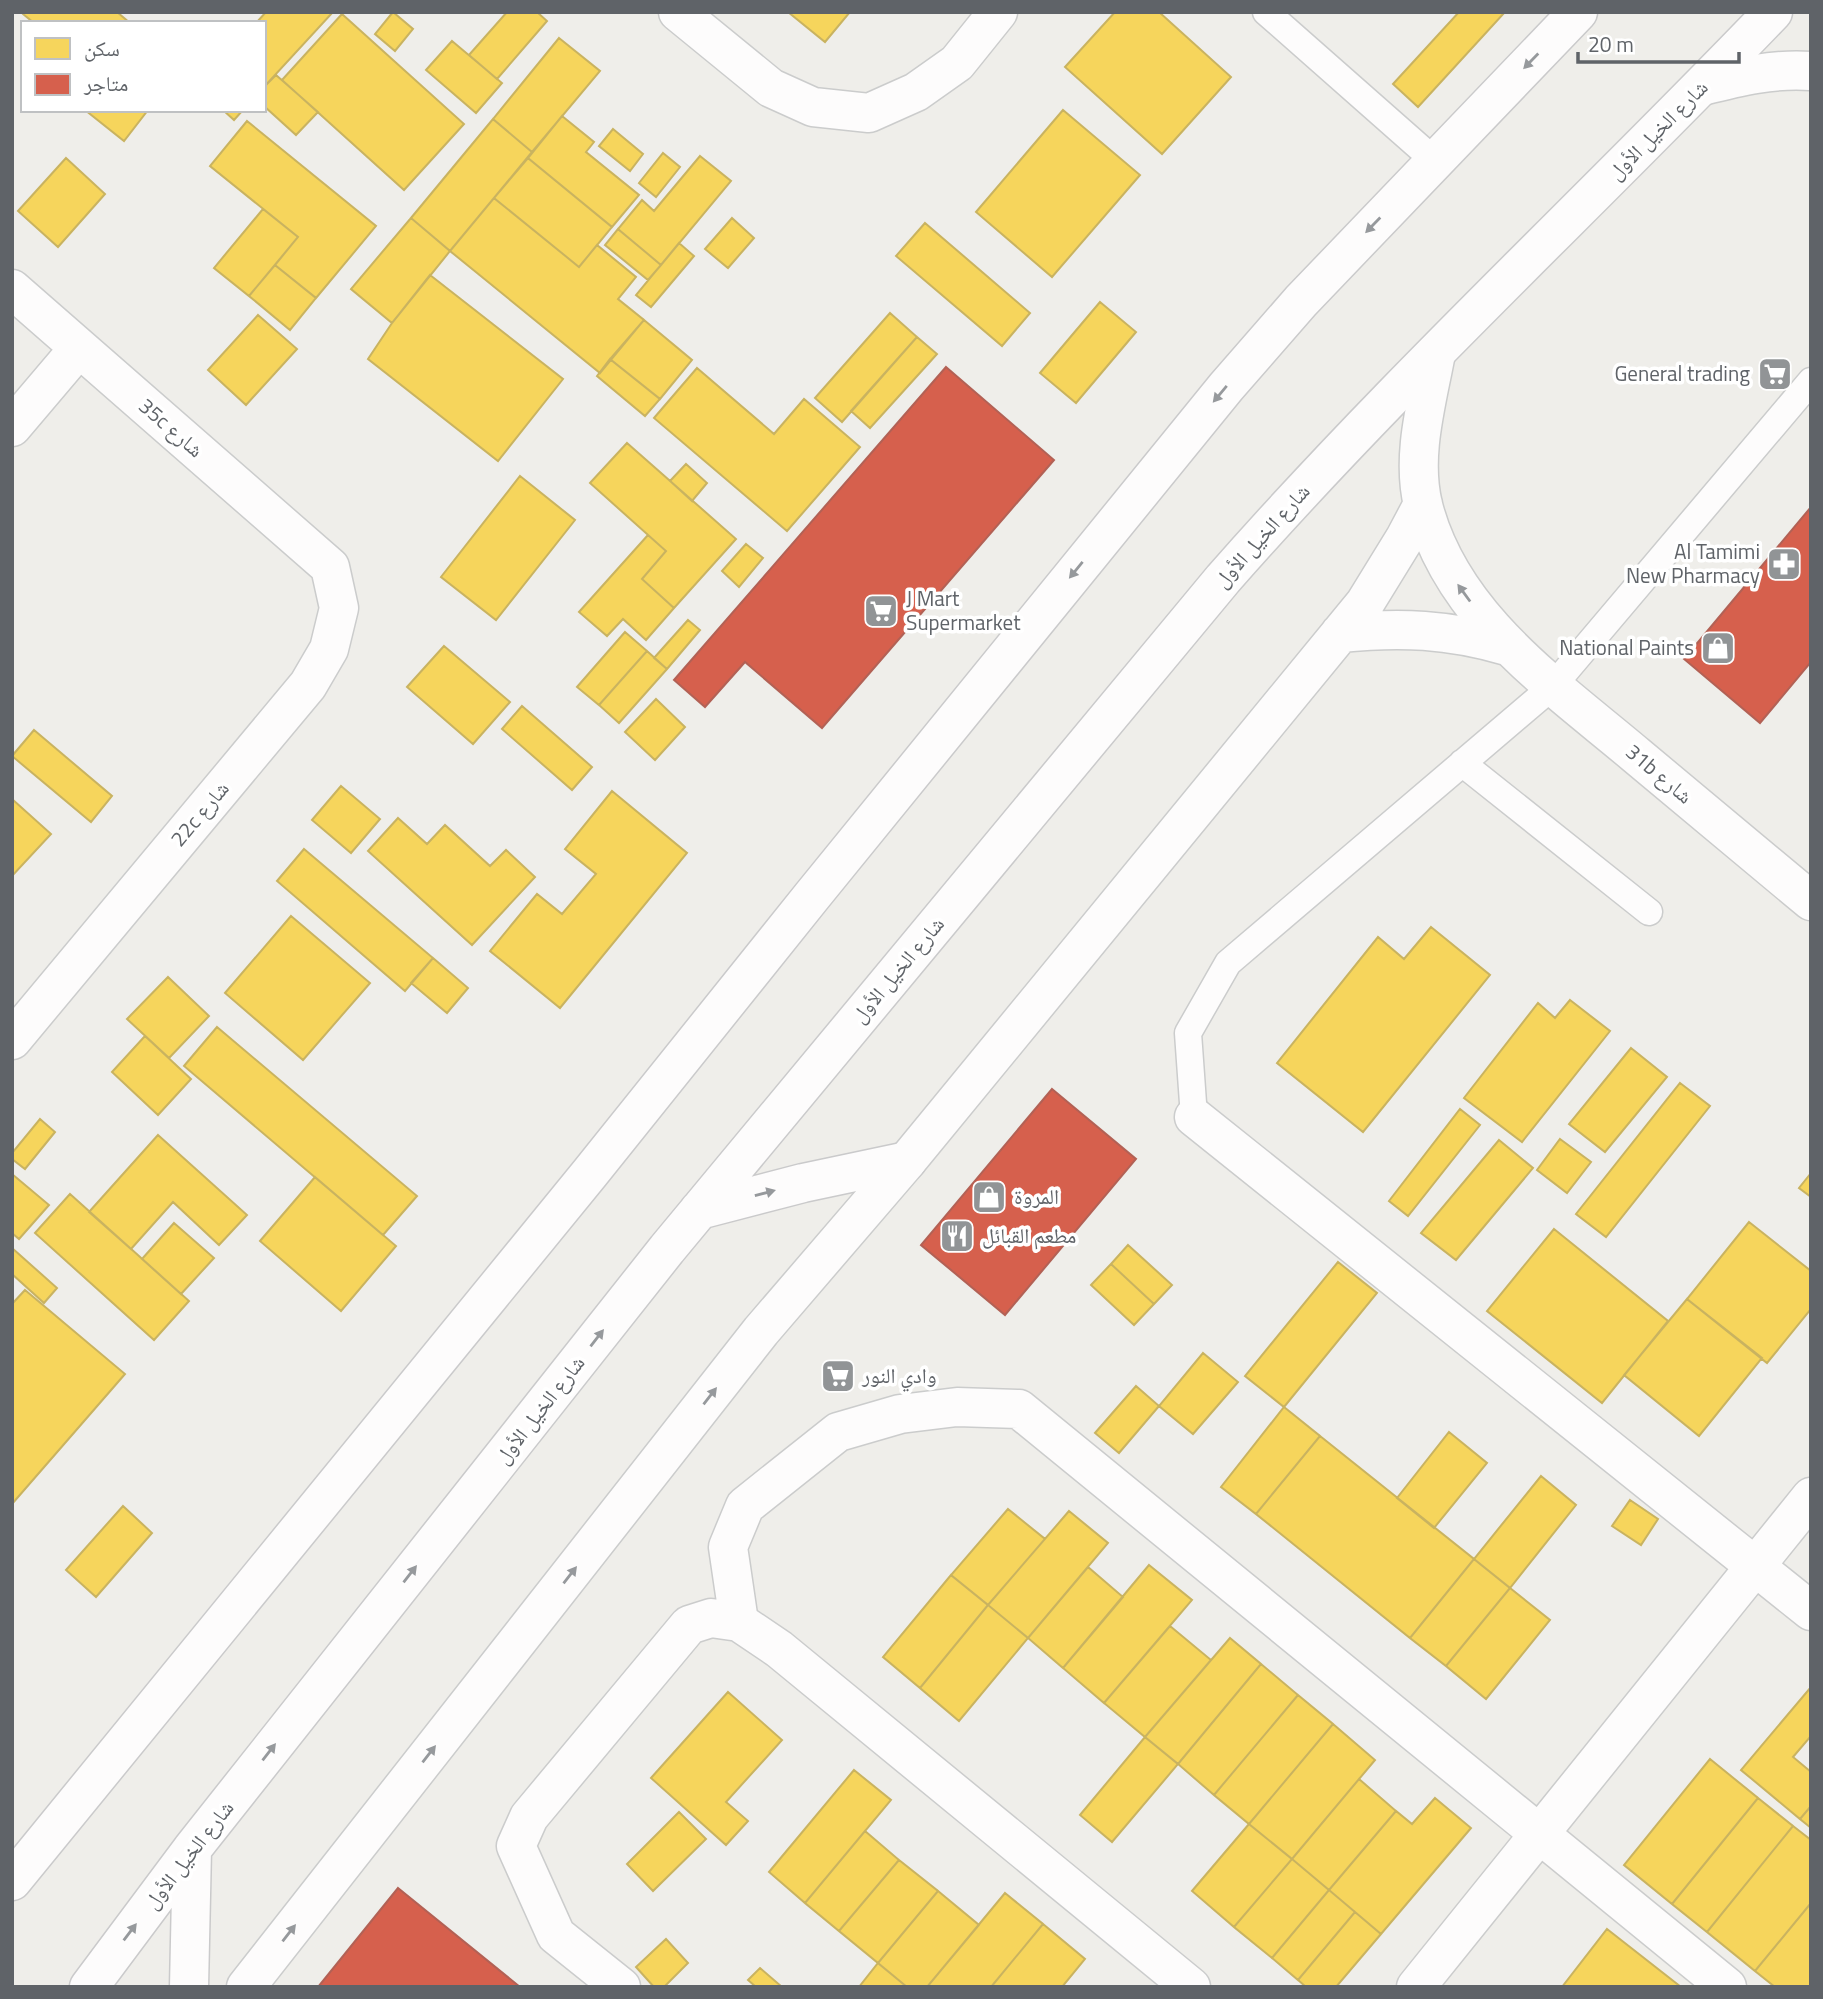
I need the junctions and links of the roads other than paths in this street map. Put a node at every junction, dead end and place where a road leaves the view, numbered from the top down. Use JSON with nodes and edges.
{"nodes":[{"id":1,"x":678,"y":12,"type":"edge"},
{"id":2,"x":998,"y":12,"type":"edge"},
{"id":3,"x":1266,"y":12,"type":"edge"},
{"id":4,"x":1578,"y":12,"type":"edge"},
{"id":5,"x":1773,"y":12,"type":"edge"},
{"id":6,"x":1811,"y":71,"type":"edge"},
{"id":7,"x":1702,"y":86,"type":"junction"},
{"id":8,"x":1435,"y":161,"type":"junction"},
{"id":9,"x":12,"y":289,"type":"edge"},
{"id":10,"x":79,"y":348,"type":"junction"},
{"id":11,"x":1436,"y":353,"type":"junction"},
{"id":12,"x":1811,"y":381,"type":"edge"},
{"id":13,"x":12,"y":427,"type":"edge"},
{"id":14,"x":1423,"y":504,"type":"junction"},
{"id":15,"x":330,"y":567,"type":"joint"},
{"id":16,"x":1340,"y":633,"type":"junction"},
{"id":17,"x":1507,"y":646,"type":"junction"},
{"id":18,"x":1553,"y":686,"type":"junction"},
{"id":19,"x":1462,"y":763,"type":"junction"},
{"id":20,"x":1811,"y":901,"type":"edge"},
{"id":21,"x":1649,"y":912,"type":"dead end"},
{"id":22,"x":12,"y":1040,"type":"edge"},
{"id":23,"x":1194,"y":1118,"type":"joint"},
{"id":24,"x":907,"y":1161,"type":"junction"},
{"id":25,"x":699,"y":1210,"type":"junction"},
{"id":26,"x":1811,"y":1497,"type":"edge"},
{"id":27,"x":1755,"y":1566,"type":"junction"},
{"id":28,"x":1811,"y":1611,"type":"edge"},
{"id":29,"x":739,"y":1622,"type":"junction"},
{"id":30,"x":1538,"y":1834,"type":"junction"},
{"id":31,"x":192,"y":1849,"type":"junction"},
{"id":32,"x":12,"y":1881,"type":"edge"},
{"id":33,"x":89,"y":1987,"type":"edge"},
{"id":34,"x":189,"y":1987,"type":"edge"},
{"id":35,"x":246,"y":1987,"type":"edge"},
{"id":36,"x":621,"y":1987,"type":"edge"},
{"id":37,"x":1191,"y":1987,"type":"edge"},
{"id":38,"x":1416,"y":1987,"type":"edge"},
{"id":39,"x":1727,"y":1987,"type":"edge"}],
"edges":[{"from":1,"to":2,"type":"street"},
{"from":3,"to":8,"type":"lane"},
{"from":4,"to":8,"type":"street","one_way":true},
{"from":5,"to":7,"type":"street","name":"شارع الخيل الأول"},
{"from":6,"to":7,"type":"street"},
{"from":7,"to":11,"type":"street","name":"شارع الخيل الأول"},
{"from":8,"to":32,"type":"street","one_way":true},
{"from":9,"to":10,"type":"street","name":"35c شارع"},
{"from":10,"to":13,"type":"street"},
{"from":10,"to":15,"type":"street","name":"35c شارع"},
{"from":11,"to":14,"type":"street","name":"31b شارع"},
{"from":11,"to":25,"type":"street","name":"شارع الخيل الأول"},
{"from":12,"to":18,"type":"lane"},
{"from":14,"to":16,"type":"street"},
{"from":17,"to":14,"type":"street","name":"31b شارع","one_way":true},
{"from":15,"to":22,"type":"street","name":"22c شارع"},
{"from":16,"to":17,"type":"street","name":"31b شارع"},
{"from":16,"to":24,"type":"street"},
{"from":17,"to":18,"type":"street","name":"31b شارع"},
{"from":18,"to":19,"type":"lane"},
{"from":18,"to":20,"type":"street","name":"31b شارع"},
{"from":19,"to":21,"type":"lane"},
{"from":19,"to":23,"type":"lane"},
{"from":23,"to":27,"type":"street"},
{"from":25,"to":24,"type":"street","one_way":true},
{"from":35,"to":24,"type":"street","one_way":true},
{"from":31,"to":25,"type":"street","name":"شارع الخيل الأول","one_way":true},
{"from":26,"to":27,"type":"street"},
{"from":27,"to":28,"type":"street"},
{"from":27,"to":30,"type":"street"},
{"from":29,"to":30,"type":"street"},
{"from":29,"to":36,"type":"street"},
{"from":29,"to":37,"type":"street"},
{"from":30,"to":38,"type":"street"},
{"from":30,"to":39,"type":"street"},
{"from":33,"to":31,"type":"street","name":"شارع الخيل الأول","one_way":true},
{"from":31,"to":34,"type":"street"}]}
